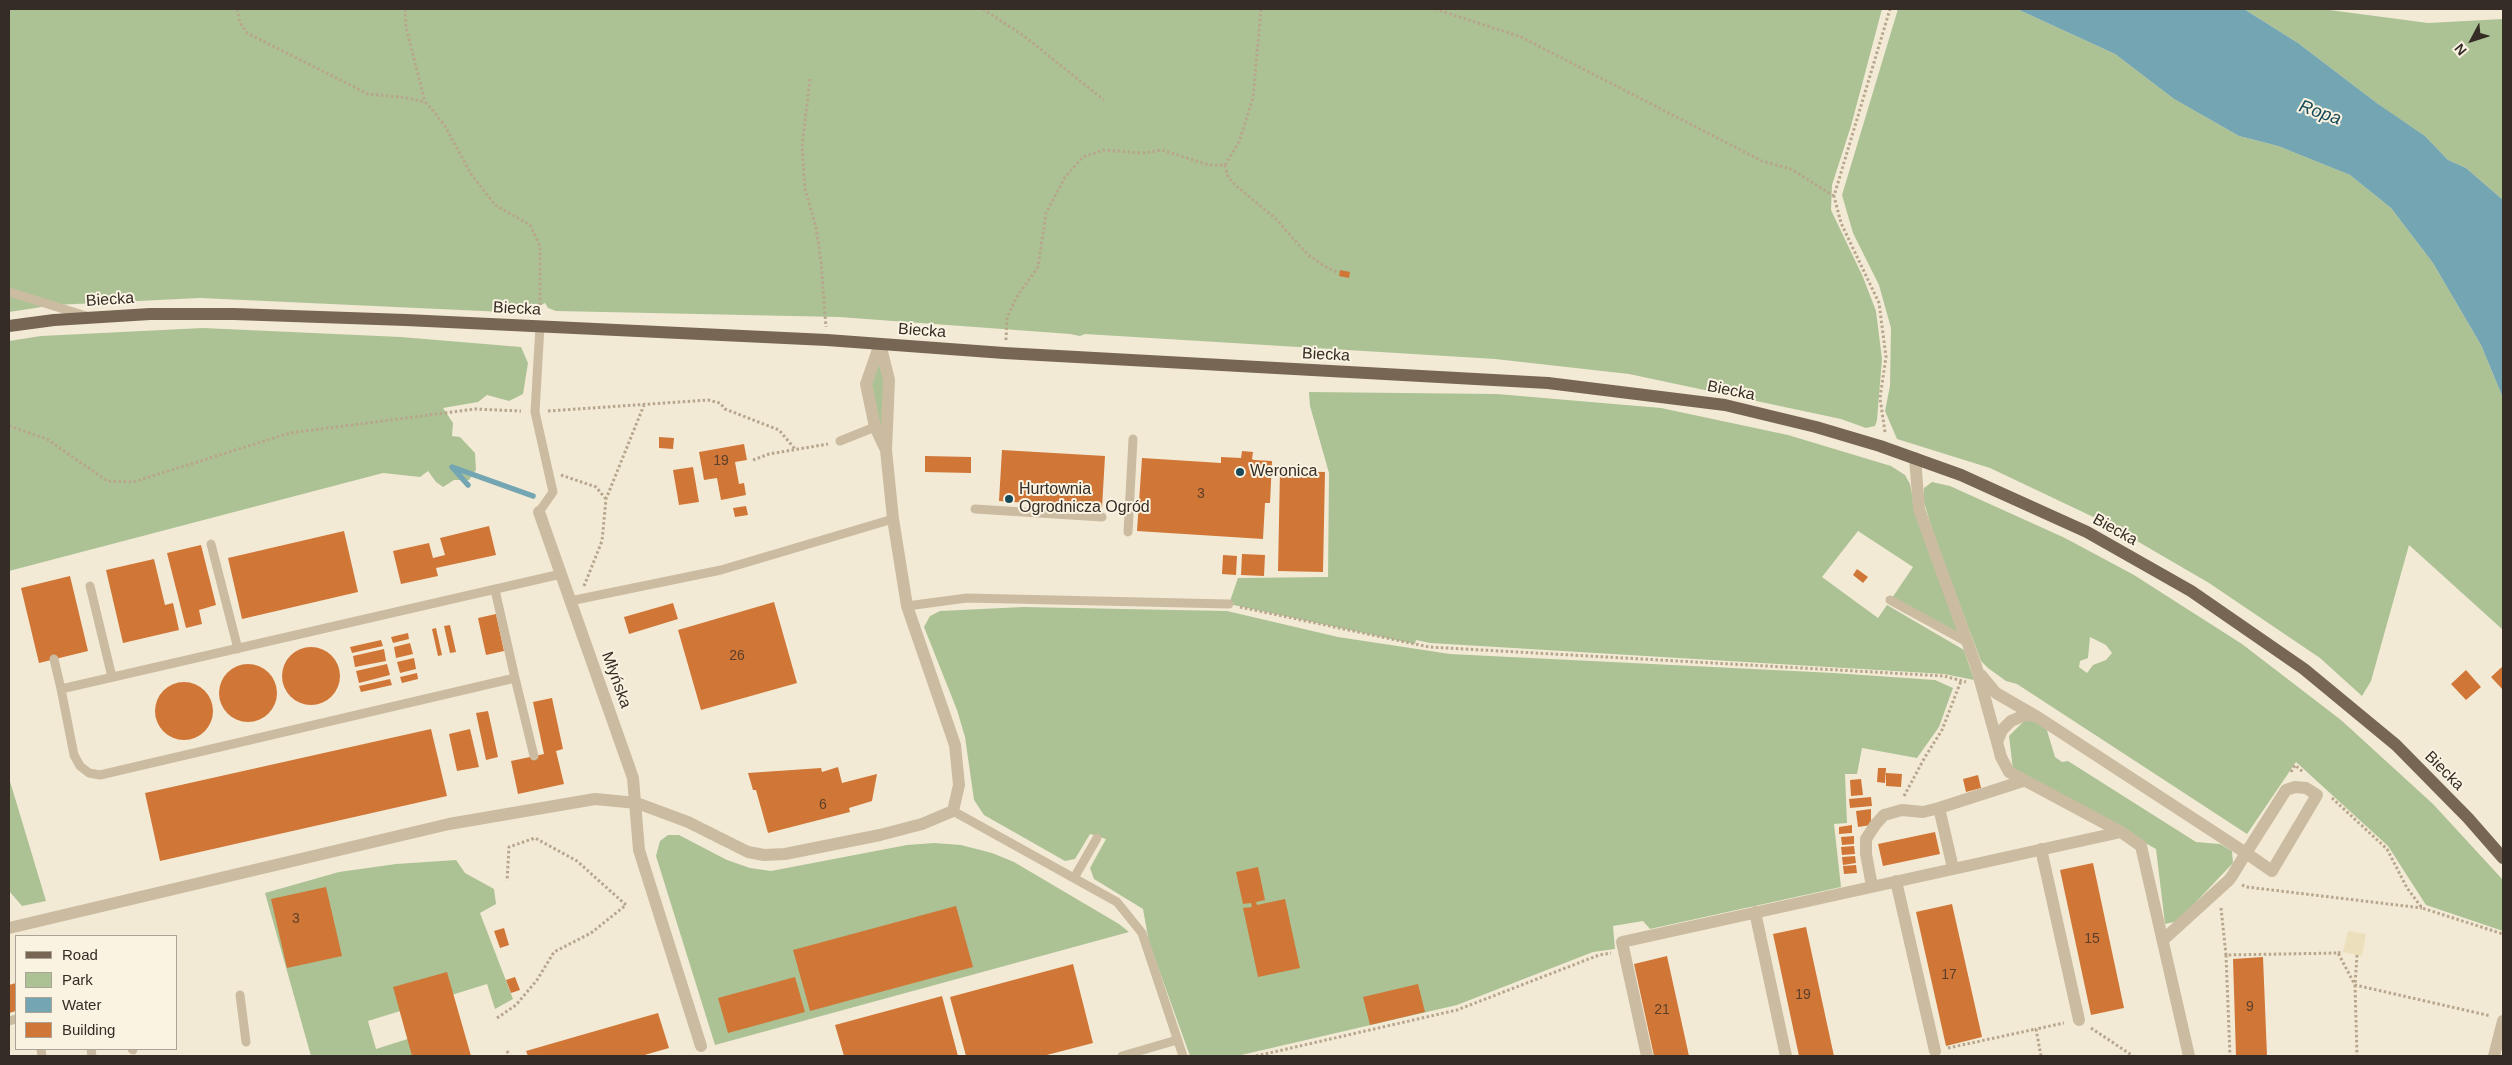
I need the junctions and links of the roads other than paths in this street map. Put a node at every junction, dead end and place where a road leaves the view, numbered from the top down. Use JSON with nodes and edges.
{"nodes":[{"id":1,"x":9,"y":292,"type":"edge"},
{"id":2,"x":91,"y":318,"type":"junction"},
{"id":3,"x":9,"y":326,"type":"edge"},
{"id":4,"x":540,"y":326,"type":"junction"},
{"id":5,"x":880,"y":344,"type":"junction"},
{"id":6,"x":875,"y":427,"type":"junction"},
{"id":7,"x":1133,"y":440,"type":"dead end"},
{"id":8,"x":840,"y":441,"type":"road end"},
{"id":9,"x":886,"y":450,"type":"junction"},
{"id":10,"x":1915,"y":458,"type":"junction"},
{"id":11,"x":975,"y":508,"type":"dead end"},
{"id":12,"x":539,"y":512,"type":"joint"},
{"id":13,"x":1102,"y":517,"type":"dead end"},
{"id":14,"x":893,"y":520,"type":"junction"},
{"id":15,"x":1128,"y":532,"type":"dead end"},
{"id":16,"x":211,"y":544,"type":"dead end"},
{"id":17,"x":561,"y":574,"type":"junction"},
{"id":18,"x":90,"y":586,"type":"dead end"},
{"id":19,"x":496,"y":590,"type":"junction"},
{"id":20,"x":574,"y":600,"type":"junction"},
{"id":21,"x":1890,"y":600,"type":"dead end"},
{"id":22,"x":1229,"y":604,"type":"road end"},
{"id":23,"x":906,"y":606,"type":"junction"},
{"id":24,"x":1967,"y":642,"type":"junction"},
{"id":25,"x":238,"y":649,"type":"junction"},
{"id":26,"x":54,"y":659,"type":"dead end"},
{"id":27,"x":1976,"y":666,"type":"junction"},
{"id":28,"x":112,"y":677,"type":"junction"},
{"id":29,"x":515,"y":678,"type":"junction"},
{"id":30,"x":62,"y":689,"type":"junction"},
{"id":31,"x":2036,"y":716,"type":"junction"},
{"id":32,"x":1997,"y":742,"type":"junction"},
{"id":33,"x":534,"y":756,"type":"dead end"},
{"id":34,"x":2023,"y":781,"type":"junction"},
{"id":35,"x":637,"y":803,"type":"junction"},
{"id":36,"x":1939,"y":808,"type":"junction"},
{"id":37,"x":953,"y":811,"type":"junction"},
{"id":38,"x":2121,"y":832,"type":"junction"},
{"id":39,"x":1097,"y":838,"type":"dead end"},
{"id":40,"x":2041,"y":849,"type":"junction"},
{"id":41,"x":2246,"y":853,"type":"junction"},
{"id":42,"x":2503,"y":858,"type":"edge"},
{"id":43,"x":1953,"y":868,"type":"junction"},
{"id":44,"x":1074,"y":878,"type":"junction"},
{"id":45,"x":1896,"y":881,"type":"junction"},
{"id":46,"x":1872,"y":886,"type":"junction"},
{"id":47,"x":1755,"y":912,"type":"junction"},
{"id":48,"x":9,"y":928,"type":"edge"},
{"id":49,"x":2162,"y":940,"type":"junction"},
{"id":50,"x":240,"y":995,"type":"dead end"},
{"id":51,"x":2499,"y":1019,"type":"edge"},
{"id":52,"x":2079,"y":1020,"type":"road end"},
{"id":53,"x":1177,"y":1040,"type":"junction"},
{"id":54,"x":246,"y":1042,"type":"dead end"},
{"id":55,"x":701,"y":1046,"type":"dead end"},
{"id":56,"x":1935,"y":1051,"type":"road end"},
{"id":57,"x":1122,"y":1056,"type":"edge"},
{"id":58,"x":1183,"y":1056,"type":"edge"},
{"id":59,"x":1647,"y":1056,"type":"edge"},
{"id":60,"x":1786,"y":1056,"type":"edge"},
{"id":61,"x":2189,"y":1056,"type":"edge"},
{"id":62,"x":2494,"y":1056,"type":"edge"}],
"edges":[{"from":1,"to":2,"type":"lane"},
{"from":2,"to":3,"type":"main road","name":"Biecka"},
{"from":2,"to":4,"type":"main road","name":"Biecka"},
{"from":4,"to":5,"type":"main road","name":"Biecka"},
{"from":4,"to":12,"type":"lane","name":"Młyńska"},
{"from":5,"to":6,"type":"street"},
{"from":5,"to":9,"type":"street"},
{"from":5,"to":10,"type":"main road","name":"Biecka"},
{"from":6,"to":8,"type":"lane"},
{"from":6,"to":9,"type":"street"},
{"from":7,"to":15,"type":"lane"},
{"from":9,"to":14,"type":"street"},
{"from":10,"to":24,"type":"street"},
{"from":10,"to":42,"type":"main road","name":"Biecka"},
{"from":11,"to":13,"type":"lane"},
{"from":12,"to":17,"type":"street","name":"Młyńska"},
{"from":14,"to":20,"type":"lane"},
{"from":14,"to":23,"type":"street"},
{"from":16,"to":25,"type":"lane"},
{"from":17,"to":19,"type":"lane"},
{"from":17,"to":20,"type":"street","name":"Młyńska"},
{"from":18,"to":28,"type":"lane"},
{"from":19,"to":25,"type":"lane"},
{"from":19,"to":29,"type":"lane"},
{"from":20,"to":35,"type":"street","name":"Młyńska"},
{"from":21,"to":24,"type":"lane"},
{"from":22,"to":23,"type":"lane"},
{"from":23,"to":37,"type":"street"},
{"from":24,"to":27,"type":"street"},
{"from":25,"to":28,"type":"lane"},
{"from":26,"to":30,"type":"lane"},
{"from":27,"to":31,"type":"street"},
{"from":27,"to":32,"type":"street"},
{"from":28,"to":30,"type":"lane"},
{"from":29,"to":30,"type":"lane"},
{"from":29,"to":33,"type":"lane"},
{"from":31,"to":32,"type":"street"},
{"from":31,"to":41,"type":"street"},
{"from":32,"to":34,"type":"street"},
{"from":34,"to":36,"type":"street"},
{"from":34,"to":38,"type":"street"},
{"from":35,"to":37,"type":"street"},
{"from":35,"to":48,"type":"street"},
{"from":35,"to":55,"type":"street","name":"Młyńska"},
{"from":36,"to":43,"type":"street"},
{"from":36,"to":46,"type":"street"},
{"from":37,"to":44,"type":"lane"},
{"from":38,"to":40,"type":"street"},
{"from":38,"to":49,"type":"street"},
{"from":39,"to":44,"type":"lane"},
{"from":40,"to":43,"type":"street"},
{"from":40,"to":52,"type":"street"},
{"from":41,"to":41,"type":"street"},
{"from":41,"to":49,"type":"street"},
{"from":43,"to":45,"type":"street"},
{"from":44,"to":53,"type":"lane"},
{"from":45,"to":46,"type":"street"},
{"from":45,"to":56,"type":"street"},
{"from":46,"to":47,"type":"street"},
{"from":47,"to":59,"type":"street"},
{"from":47,"to":60,"type":"street"},
{"from":49,"to":61,"type":"street"},
{"from":50,"to":54,"type":"lane"},
{"from":51,"to":62,"type":"street"},
{"from":53,"to":57,"type":"lane"},
{"from":53,"to":58,"type":"lane"}]}
